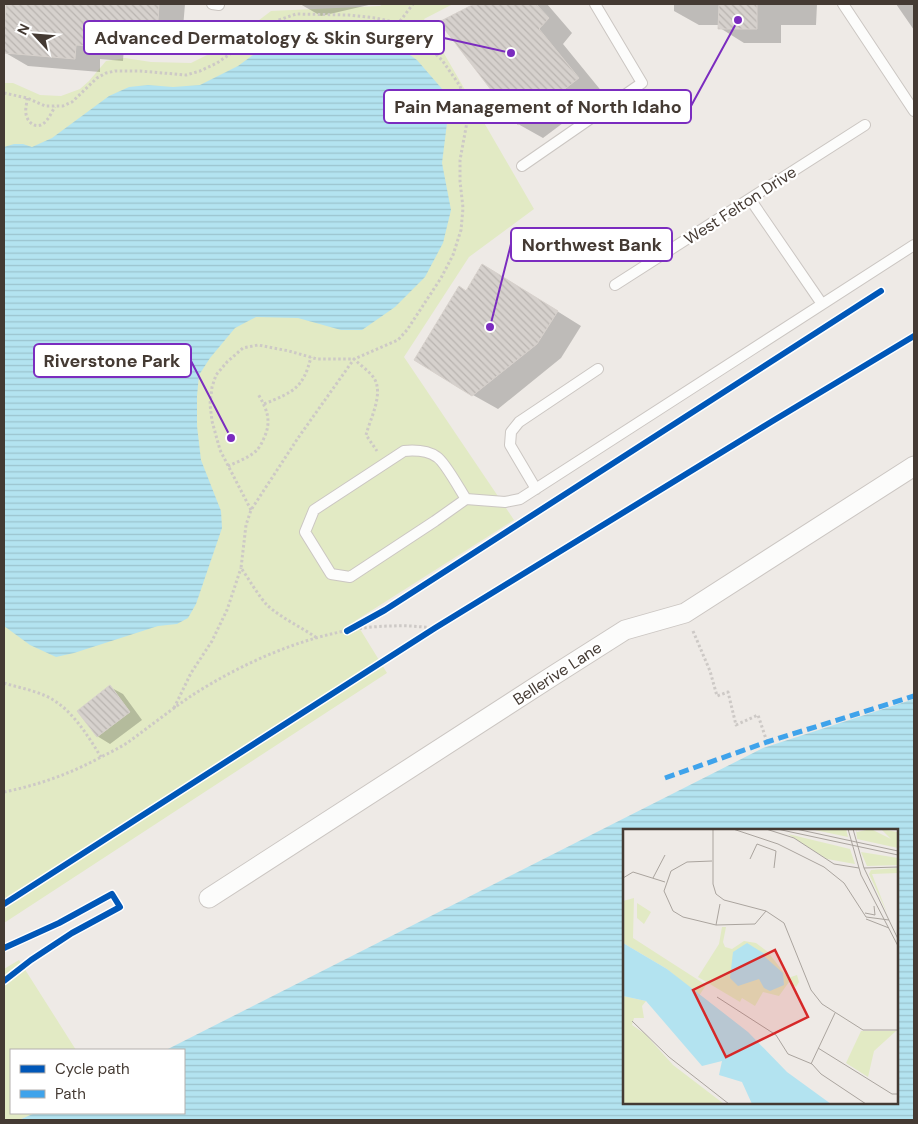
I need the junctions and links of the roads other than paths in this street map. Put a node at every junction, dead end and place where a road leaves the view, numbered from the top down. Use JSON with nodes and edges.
{"nodes":[{"id":1,"x":212,"y":4,"type":"edge"},
{"id":2,"x":219,"y":4,"type":"edge"},
{"id":3,"x":596,"y":4,"type":"edge"},
{"id":4,"x":843,"y":4,"type":"edge"},
{"id":5,"x":914,"y":111,"type":"edge"},
{"id":6,"x":865,"y":125,"type":"dead end"},
{"id":7,"x":522,"y":166,"type":"dead end"},
{"id":8,"x":750,"y":199,"type":"junction"},
{"id":9,"x":914,"y":245,"type":"edge"},
{"id":10,"x":615,"y":285,"type":"dead end"},
{"id":11,"x":822,"y":304,"type":"junction"},
{"id":12,"x":598,"y":369,"type":"dead end"},
{"id":13,"x":914,"y":466,"type":"edge"},
{"id":14,"x":536,"y":488,"type":"junction"},
{"id":15,"x":466,"y":499,"type":"junction"},
{"id":16,"x":209,"y":898,"type":"dead end"}],
"edges":[{"from":1,"to":2,"type":"lane"},
{"from":3,"to":7,"type":"lane"},
{"from":4,"to":5,"type":"lane"},
{"from":6,"to":8,"type":"lane","name":"West Felton Drive"},
{"from":8,"to":10,"type":"lane","name":"West Felton Drive"},
{"from":8,"to":11,"type":"lane"},
{"from":9,"to":11,"type":"lane"},
{"from":11,"to":14,"type":"lane"},
{"from":12,"to":14,"type":"lane"},
{"from":13,"to":16,"type":"street","name":"Bellerive Lane"},
{"from":14,"to":15,"type":"lane"},
{"from":15,"to":15,"type":"lane"}]}
